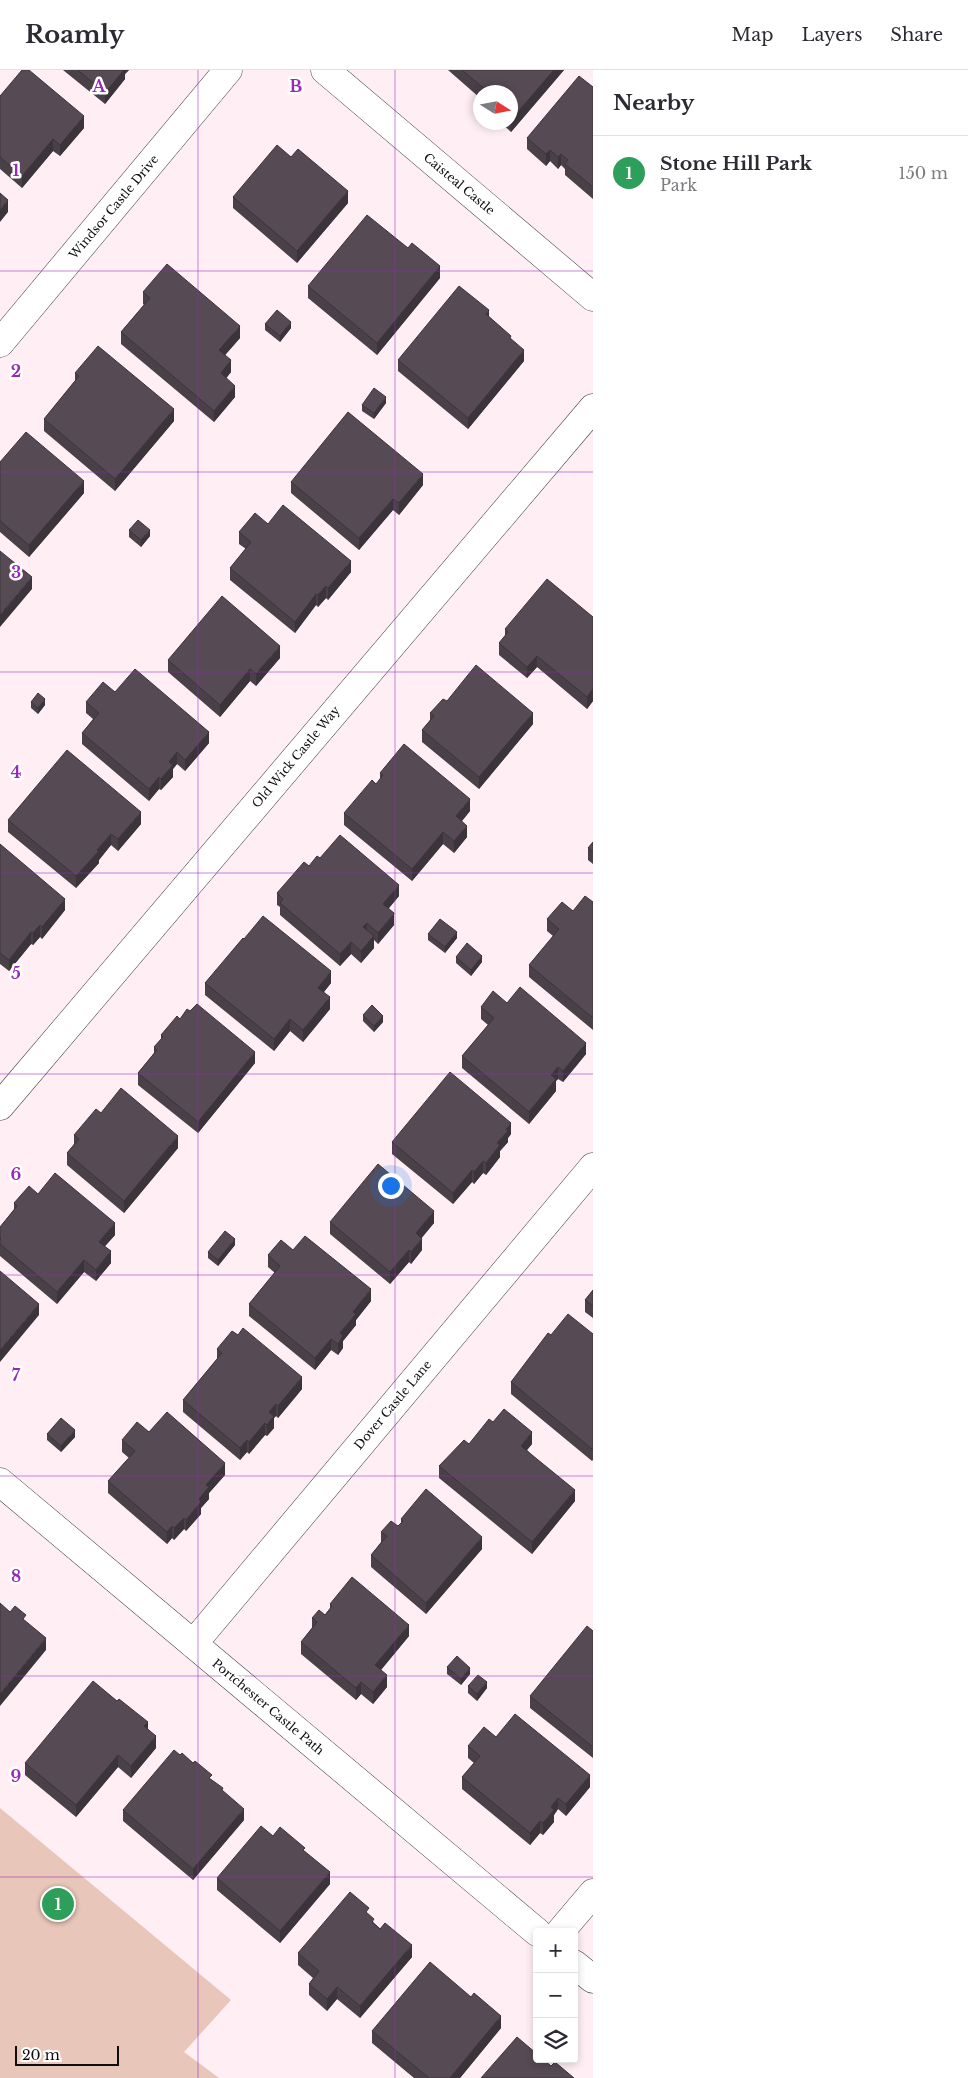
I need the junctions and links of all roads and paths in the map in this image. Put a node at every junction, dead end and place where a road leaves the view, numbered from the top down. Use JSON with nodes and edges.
{"nodes":[{"id":1,"x":228,"y":70,"type":"edge"},
{"id":2,"x":325,"y":70,"type":"edge"},
{"id":3,"x":593,"y":297,"type":"edge"},
{"id":4,"x":0,"y":343,"type":"edge"},
{"id":5,"x":593,"y":408,"type":"edge"},
{"id":6,"x":0,"y":1106,"type":"edge"},
{"id":7,"x":593,"y":1167,"type":"edge"},
{"id":8,"x":0,"y":1482,"type":"edge"},
{"id":9,"x":193,"y":1644,"type":"junction"},
{"id":10,"x":593,"y":1893,"type":"edge"},
{"id":11,"x":563,"y":1928,"type":"edge"},
{"id":12,"x":533,"y":1929,"type":"edge"},
{"id":13,"x":578,"y":1967,"type":"edge"},
{"id":14,"x":593,"y":1979,"type":"edge"}],
"edges":[{"from":1,"to":4,"type":"street","name":"Windsor Castle Drive"},
{"from":2,"to":3,"type":"street","name":"Caisteal Castle"},
{"from":5,"to":6,"type":"street","name":"Old Wick Castle Way"},
{"from":7,"to":9,"type":"street","name":"Dover Castle Lane"},
{"from":8,"to":9,"type":"street","name":"Portchester Castle Path"},
{"from":9,"to":12,"type":"street","name":"Portchester Castle Path"},
{"from":10,"to":11,"type":"street"},
{"from":13,"to":14,"type":"street"}]}
